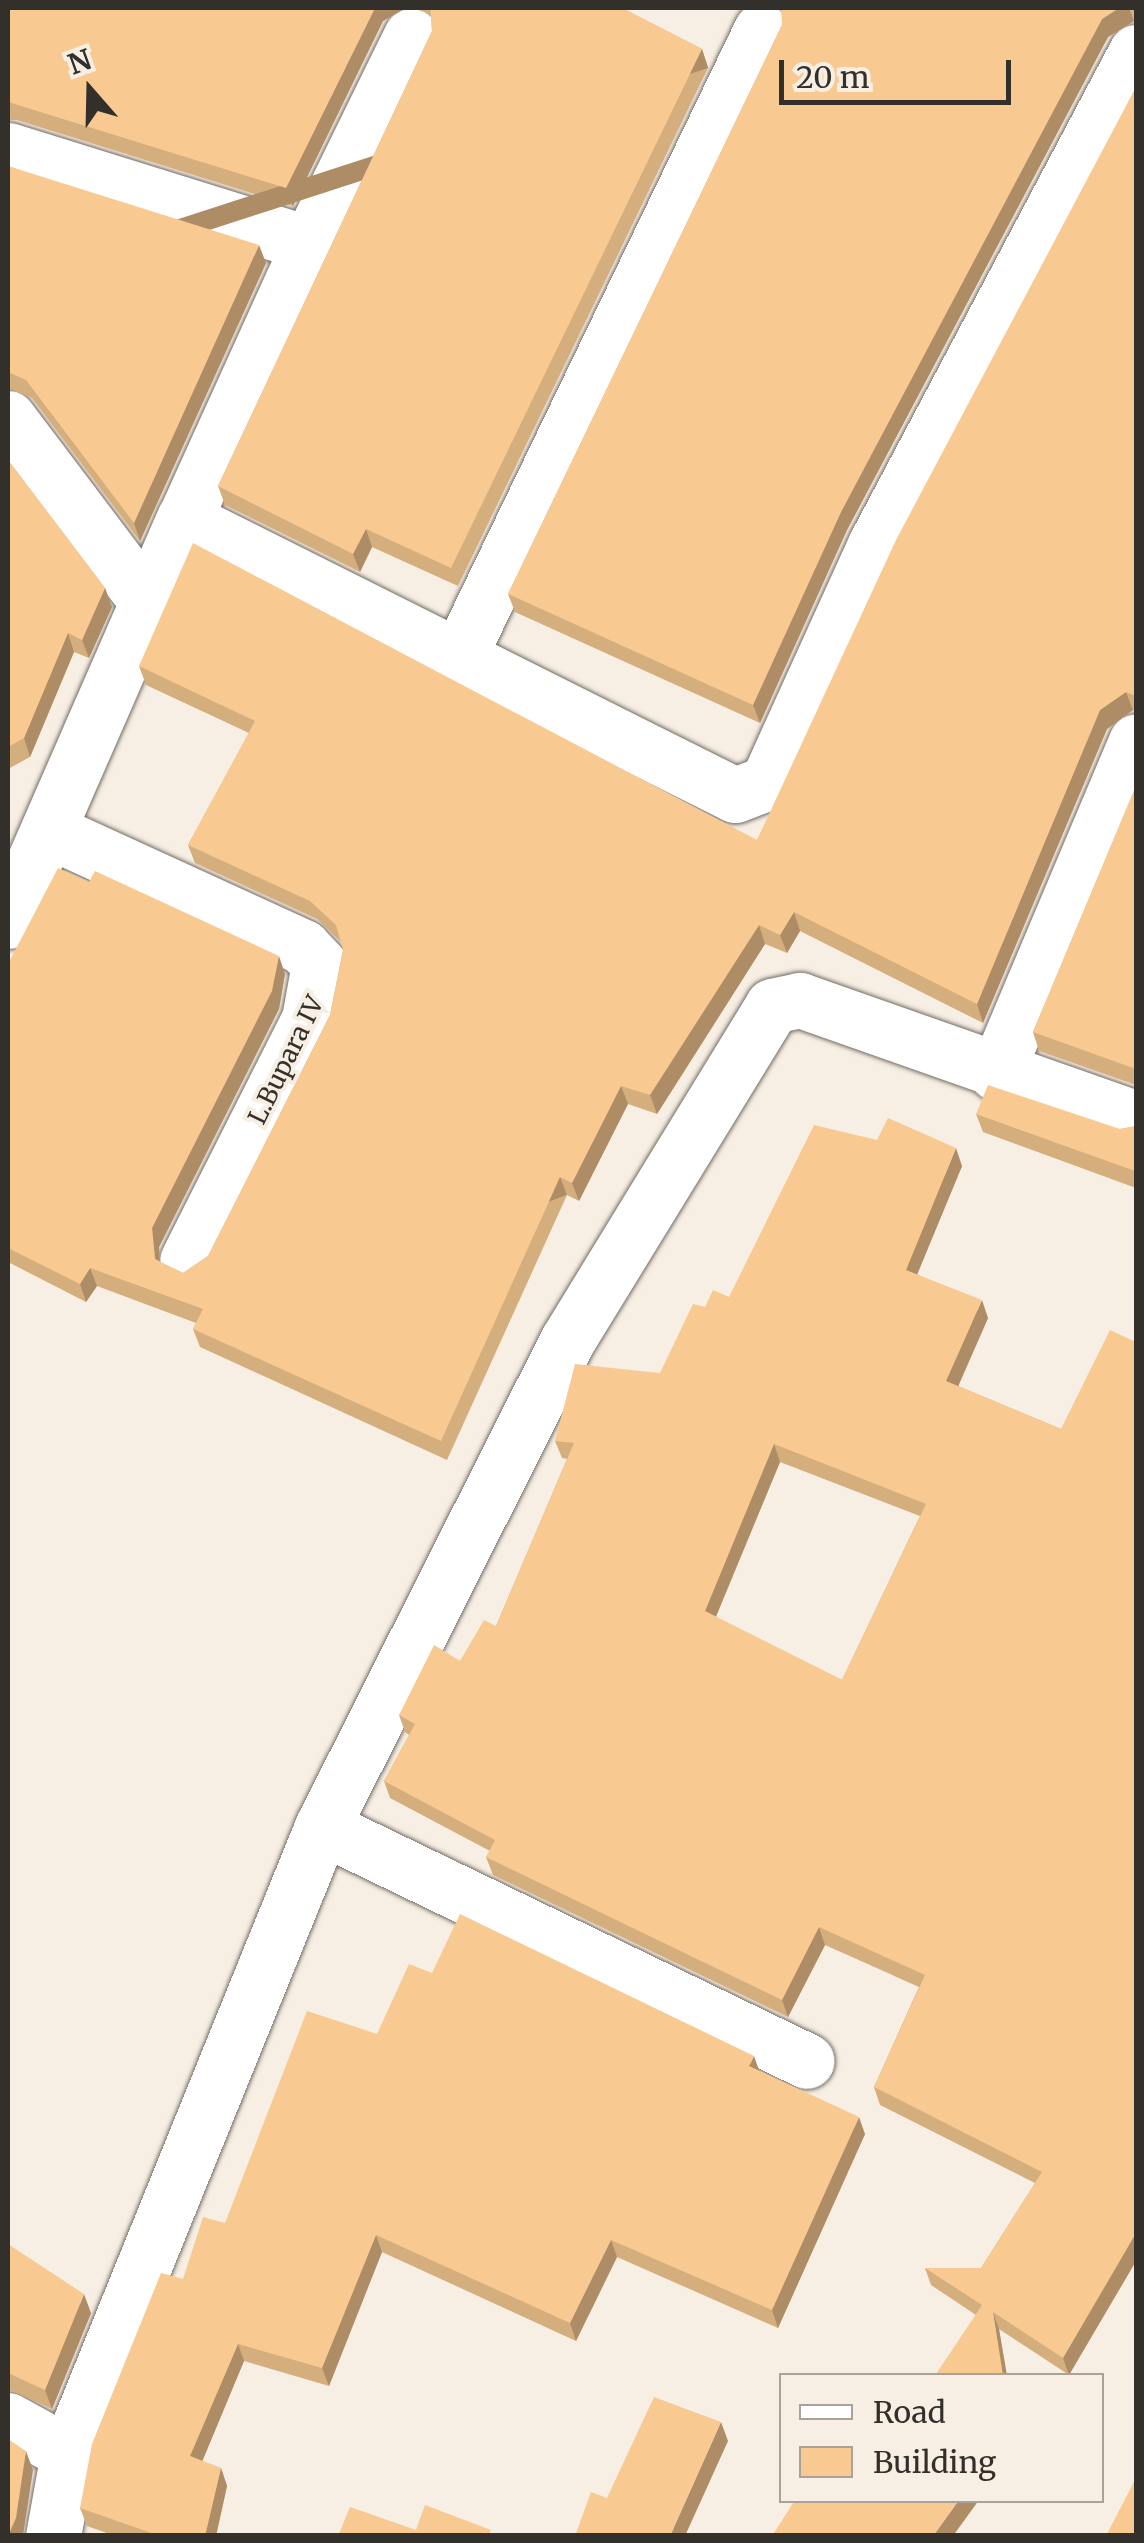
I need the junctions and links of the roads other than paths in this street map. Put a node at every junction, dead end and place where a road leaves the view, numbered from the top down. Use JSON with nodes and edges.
{"nodes":[{"id":1,"x":761,"y":30,"type":"dead end"},
{"id":2,"x":410,"y":36,"type":"dead end"},
{"id":3,"x":1136,"y":52,"type":"edge"},
{"id":4,"x":8,"y":150,"type":"edge"},
{"id":5,"x":308,"y":244,"type":"junction"},
{"id":6,"x":8,"y":418,"type":"edge"},
{"id":7,"x":184,"y":520,"type":"junction"},
{"id":8,"x":145,"y":600,"type":"junction"},
{"id":9,"x":458,"y":658,"type":"junction"},
{"id":10,"x":1136,"y":741,"type":"edge"},
{"id":11,"x":54,"y":832,"type":"junction"},
{"id":12,"x":8,"y":921,"type":"edge"},
{"id":13,"x":996,"y":1073,"type":"junction"},
{"id":14,"x":1136,"y":1118,"type":"edge"},
{"id":15,"x":187,"y":1260,"type":"dead end"},
{"id":16,"x":322,"y":1827,"type":"junction"},
{"id":17,"x":807,"y":2061,"type":"dead end"},
{"id":18,"x":8,"y":2420,"type":"edge"},
{"id":19,"x":68,"y":2454,"type":"junction"},
{"id":20,"x":56,"y":2534,"type":"edge"}],
"edges":[{"from":1,"to":9,"type":"street"},
{"from":2,"to":5,"type":"street"},
{"from":3,"to":9,"type":"street"},
{"from":4,"to":5,"type":"street"},
{"from":5,"to":7,"type":"street"},
{"from":6,"to":8,"type":"street"},
{"from":7,"to":8,"type":"street"},
{"from":7,"to":9,"type":"street"},
{"from":8,"to":11,"type":"street"},
{"from":10,"to":13,"type":"street"},
{"from":11,"to":12,"type":"street"},
{"from":11,"to":15,"type":"street","name":"L.Bupara IV"},
{"from":13,"to":14,"type":"street"},
{"from":13,"to":16,"type":"street"},
{"from":16,"to":17,"type":"street"},
{"from":16,"to":19,"type":"street"},
{"from":18,"to":19,"type":"street"},
{"from":19,"to":20,"type":"street"}]}
